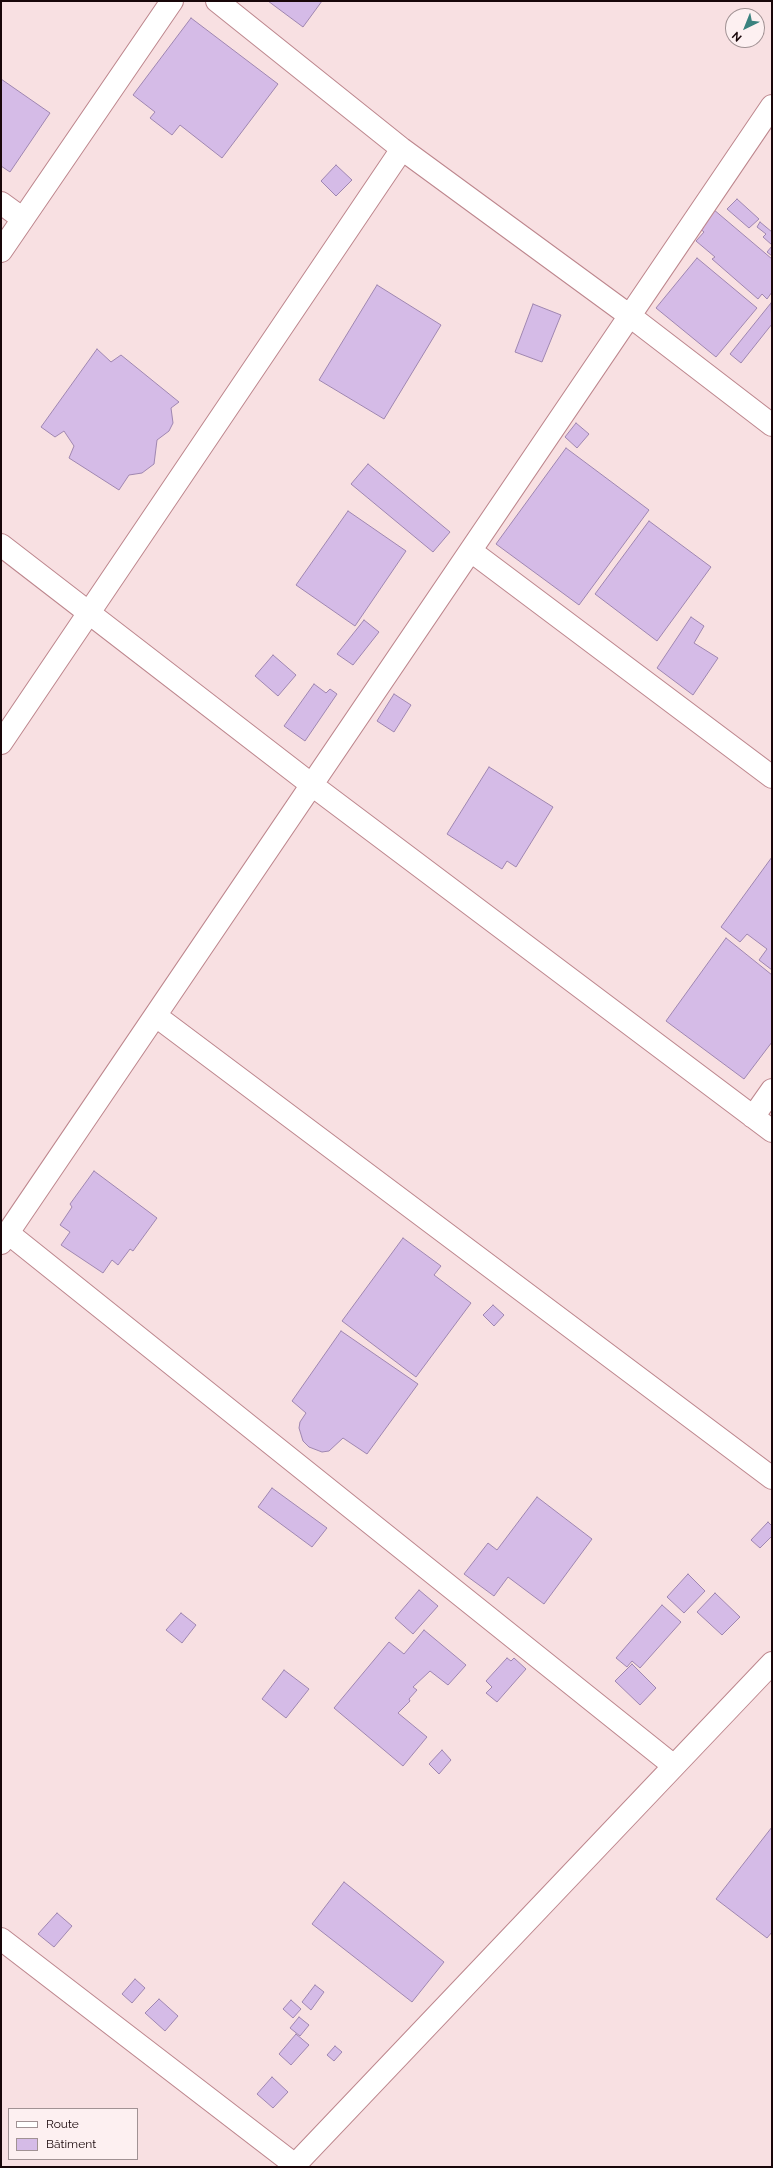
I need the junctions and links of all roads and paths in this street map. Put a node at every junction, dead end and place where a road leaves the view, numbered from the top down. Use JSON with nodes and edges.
{"nodes":[{"id":1,"x":172,"y":1,"type":"edge"},
{"id":2,"x":217,"y":1,"type":"edge"},
{"id":3,"x":772,"y":106,"type":"edge"},
{"id":4,"x":402,"y":149,"type":"junction"},
{"id":5,"x":1,"y":202,"type":"edge"},
{"id":6,"x":23,"y":219,"type":"junction"},
{"id":7,"x":1,"y":251,"type":"edge"},
{"id":8,"x":630,"y":316,"type":"junction"},
{"id":9,"x":772,"y":425,"type":"edge"},
{"id":10,"x":1,"y":545,"type":"edge"},
{"id":11,"x":471,"y":551,"type":"junction"},
{"id":12,"x":90,"y":614,"type":"junction"},
{"id":13,"x":1,"y":743,"type":"edge"},
{"id":14,"x":772,"y":777,"type":"edge"},
{"id":15,"x":312,"y":785,"type":"junction"},
{"id":16,"x":156,"y":1016,"type":"junction"},
{"id":17,"x":772,"y":1090,"type":"edge"},
{"id":18,"x":753,"y":1117,"type":"junction"},
{"id":19,"x":772,"y":1131,"type":"edge"},
{"id":20,"x":4,"y":1238,"type":"edge"},
{"id":21,"x":772,"y":1478,"type":"edge"},
{"id":22,"x":772,"y":1663,"type":"edge"},
{"id":23,"x":674,"y":1766,"type":"junction"},
{"id":24,"x":1,"y":1939,"type":"edge"},
{"id":25,"x":294,"y":2166,"type":"edge"}],
"edges":[{"from":1,"to":6,"type":"street"},
{"from":2,"to":4,"type":"street"},
{"from":3,"to":8,"type":"street"},
{"from":4,"to":8,"type":"street"},
{"from":4,"to":12,"type":"street"},
{"from":5,"to":6,"type":"street"},
{"from":6,"to":7,"type":"street"},
{"from":8,"to":9,"type":"street"},
{"from":8,"to":11,"type":"street"},
{"from":10,"to":12,"type":"street"},
{"from":11,"to":14,"type":"street"},
{"from":11,"to":15,"type":"street"},
{"from":12,"to":13,"type":"street"},
{"from":12,"to":15,"type":"street"},
{"from":15,"to":16,"type":"street"},
{"from":15,"to":18,"type":"street"},
{"from":16,"to":20,"type":"street"},
{"from":16,"to":21,"type":"street"},
{"from":17,"to":18,"type":"street"},
{"from":18,"to":19,"type":"street"},
{"from":20,"to":23,"type":"street"},
{"from":22,"to":23,"type":"street"},
{"from":23,"to":25,"type":"street"},
{"from":24,"to":25,"type":"street"}]}
